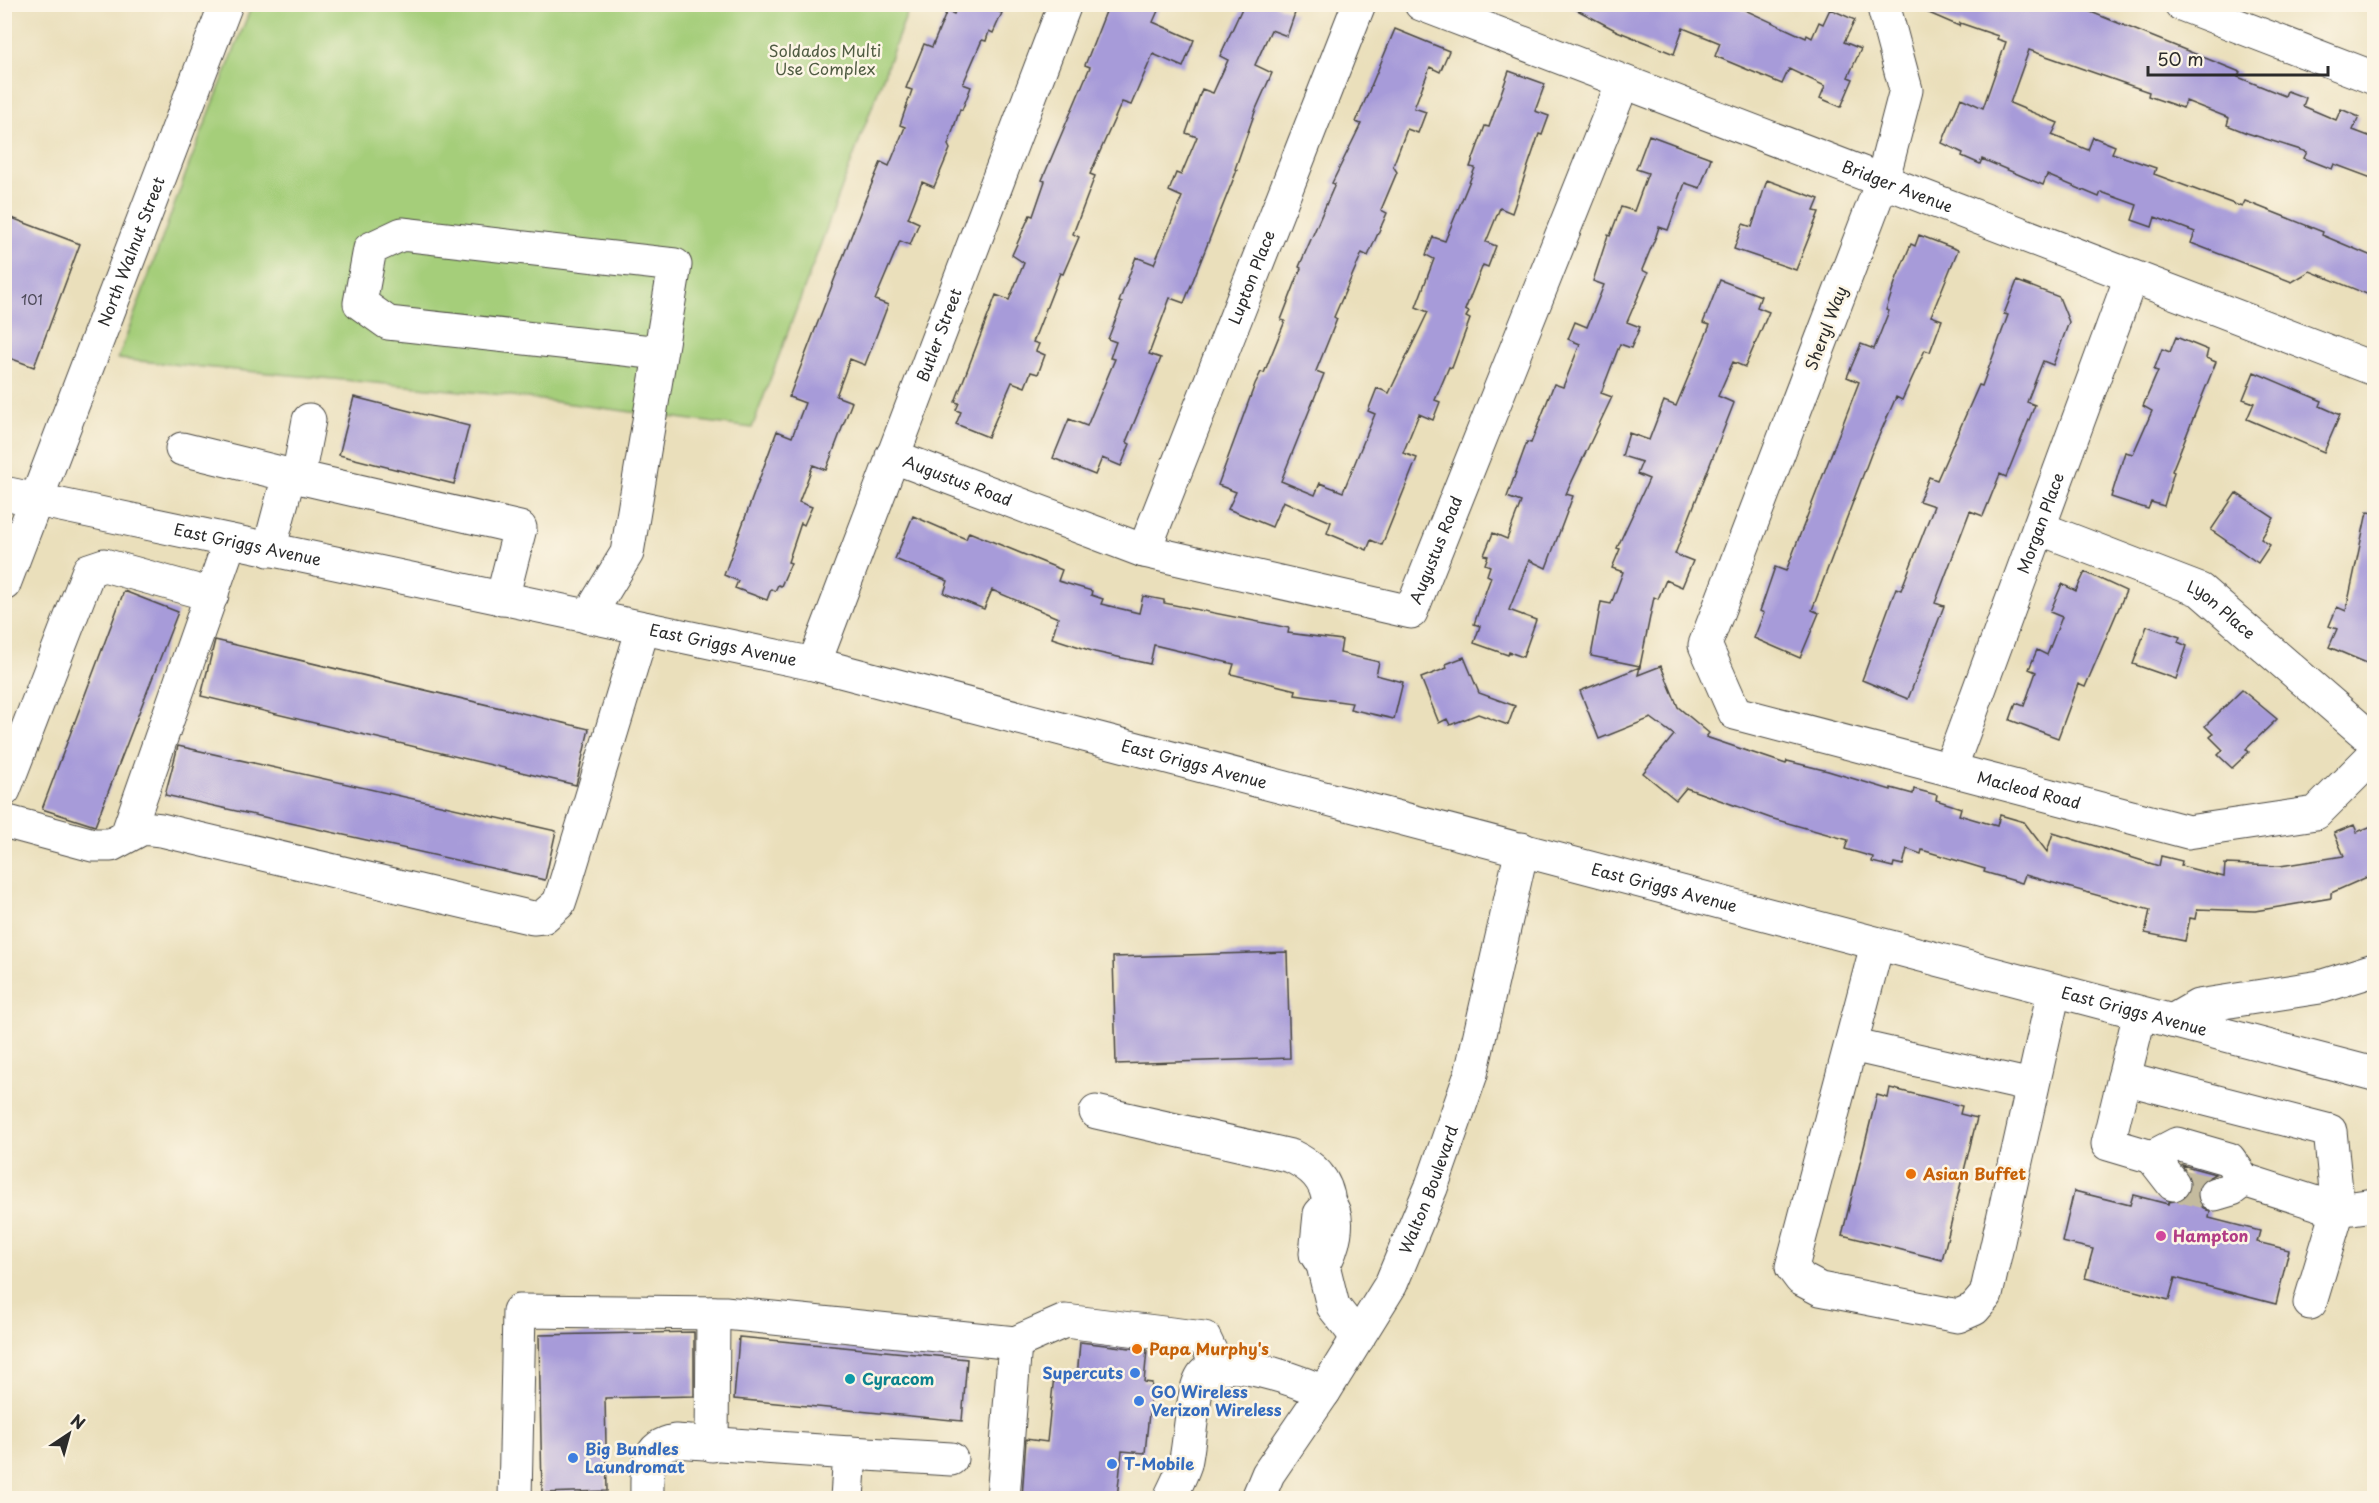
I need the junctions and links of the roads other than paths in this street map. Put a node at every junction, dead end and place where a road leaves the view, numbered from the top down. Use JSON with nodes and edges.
{"nodes":[{"id":1,"x":226,"y":4,"type":"edge"},
{"id":2,"x":1065,"y":4,"type":"edge"},
{"id":3,"x":1359,"y":4,"type":"edge"},
{"id":4,"x":1421,"y":4,"type":"edge"},
{"id":5,"x":1883,"y":4,"type":"edge"},
{"id":6,"x":2181,"y":4,"type":"edge"},
{"id":7,"x":2374,"y":78,"type":"edge"},
{"id":8,"x":1623,"y":82,"type":"junction"},
{"id":9,"x":1882,"y":182,"type":"junction"},
{"id":10,"x":2131,"y":277,"type":"junction"},
{"id":11,"x":660,"y":353,"type":"junction"},
{"id":12,"x":2374,"y":369,"type":"edge"},
{"id":13,"x":309,"y":420,"type":"dead end"},
{"id":14,"x":182,"y":449,"type":"dead end"},
{"id":15,"x":892,"y":456,"type":"junction"},
{"id":16,"x":294,"y":476,"type":"junction"},
{"id":17,"x":4,"y":493,"type":"edge"},
{"id":18,"x":38,"y":501,"type":"junction"},
{"id":19,"x":2039,"y":528,"type":"junction"},
{"id":20,"x":230,"y":542,"type":"junction"},
{"id":21,"x":269,"y":550,"type":"junction"},
{"id":22,"x":1144,"y":551,"type":"junction"},
{"id":23,"x":4,"y":584,"type":"edge"},
{"id":24,"x":212,"y":595,"type":"junction"},
{"id":25,"x":502,"y":599,"type":"junction"},
{"id":26,"x":588,"y":617,"type":"junction"},
{"id":27,"x":644,"y":628,"type":"junction"},
{"id":28,"x":1705,"y":645,"type":"joint"},
{"id":29,"x":814,"y":664,"type":"junction"},
{"id":30,"x":2374,"y":741,"type":"edge"},
{"id":31,"x":2374,"y":755,"type":"edge"},
{"id":32,"x":1950,"y":769,"type":"junction"},
{"id":33,"x":4,"y":790,"type":"edge"},
{"id":34,"x":4,"y":821,"type":"edge"},
{"id":35,"x":126,"y":835,"type":"junction"},
{"id":36,"x":1522,"y":849,"type":"junction"},
{"id":37,"x":1877,"y":945,"type":"junction"},
{"id":38,"x":2374,"y":970,"type":"edge"},
{"id":39,"x":2054,"y":991,"type":"junction"},
{"id":40,"x":2140,"y":1013,"type":"junction"},
{"id":41,"x":2172,"y":1021,"type":"junction"},
{"id":42,"x":1851,"y":1045,"type":"junction"},
{"id":43,"x":2374,"y":1074,"type":"edge"},
{"id":44,"x":2124,"y":1078,"type":"junction"},
{"id":45,"x":2032,"y":1086,"type":"junction"},
{"id":46,"x":1096,"y":1112,"type":"dead end"},
{"id":47,"x":2152,"y":1157,"type":"junction"},
{"id":48,"x":2244,"y":1180,"type":"junction"},
{"id":49,"x":2174,"y":1184,"type":"tunnel mouth"},
{"id":50,"x":2215,"y":1194,"type":"tunnel mouth"},
{"id":51,"x":2374,"y":1205,"type":"edge"},
{"id":52,"x":2338,"y":1210,"type":"junction"},
{"id":53,"x":2310,"y":1302,"type":"dead end"},
{"id":54,"x":713,"y":1313,"type":"junction"},
{"id":55,"x":1358,"y":1338,"type":"junction"},
{"id":56,"x":1015,"y":1343,"type":"junction"},
{"id":57,"x":1218,"y":1367,"type":"junction"},
{"id":58,"x":1324,"y":1392,"type":"junction"},
{"id":59,"x":712,"y":1445,"type":"junction"},
{"id":60,"x":850,"y":1453,"type":"junction"},
{"id":61,"x":951,"y":1460,"type":"dead end"},
{"id":62,"x":514,"y":1498,"type":"edge"},
{"id":63,"x":648,"y":1498,"type":"edge"},
{"id":64,"x":848,"y":1498,"type":"edge"},
{"id":65,"x":1003,"y":1498,"type":"edge"},
{"id":66,"x":1170,"y":1498,"type":"edge"},
{"id":67,"x":1258,"y":1498,"type":"edge"}],
"edges":[{"from":1,"to":18,"type":"street","name":"North Walnut Street"},
{"from":2,"to":15,"type":"street","name":"Butler Street"},
{"from":3,"to":22,"type":"street","name":"Lupton Place"},
{"from":4,"to":8,"type":"street","name":"Bridger Avenue"},
{"from":5,"to":9,"type":"street","name":"Sheryl Way"},
{"from":6,"to":7,"type":"street"},
{"from":8,"to":9,"type":"street","name":"Bridger Avenue"},
{"from":8,"to":22,"type":"street","name":"Augustus Road"},
{"from":9,"to":10,"type":"street","name":"Bridger Avenue"},
{"from":9,"to":28,"type":"street","name":"Sheryl Way"},
{"from":10,"to":12,"type":"street","name":"Bridger Avenue"},
{"from":10,"to":19,"type":"street","name":"Morgan Place"},
{"from":11,"to":11,"type":"street"},
{"from":11,"to":26,"type":"street"},
{"from":13,"to":16,"type":"street"},
{"from":14,"to":16,"type":"street"},
{"from":15,"to":22,"type":"street","name":"Augustus Road"},
{"from":15,"to":29,"type":"street","name":"Butler Street"},
{"from":16,"to":21,"type":"street"},
{"from":16,"to":25,"type":"street"},
{"from":17,"to":18,"type":"street","name":"East Griggs Avenue"},
{"from":18,"to":20,"type":"street","name":"East Griggs Avenue"},
{"from":18,"to":23,"type":"street","name":"North Walnut Street"},
{"from":19,"to":30,"type":"street","name":"Lyon Place"},
{"from":19,"to":32,"type":"street","name":"Morgan Place"},
{"from":20,"to":21,"type":"street","name":"East Griggs Avenue"},
{"from":20,"to":24,"type":"street"},
{"from":21,"to":25,"type":"street","name":"East Griggs Avenue"},
{"from":24,"to":33,"type":"street"},
{"from":24,"to":35,"type":"street"},
{"from":25,"to":26,"type":"street","name":"East Griggs Avenue"},
{"from":26,"to":27,"type":"street","name":"East Griggs Avenue"},
{"from":27,"to":29,"type":"street","name":"East Griggs Avenue"},
{"from":27,"to":35,"type":"street"},
{"from":28,"to":32,"type":"street","name":"Macleod Road"},
{"from":29,"to":36,"type":"street","name":"East Griggs Avenue"},
{"from":31,"to":32,"type":"street","name":"Macleod Road"},
{"from":34,"to":35,"type":"street"},
{"from":36,"to":37,"type":"street","name":"East Griggs Avenue"},
{"from":36,"to":55,"type":"street","name":"Walton Boulevard"},
{"from":37,"to":39,"type":"street","name":"East Griggs Avenue"},
{"from":37,"to":42,"type":"street"},
{"from":38,"to":41,"type":"street"},
{"from":39,"to":40,"type":"street","name":"East Griggs Avenue"},
{"from":39,"to":45,"type":"street"},
{"from":40,"to":41,"type":"street","name":"East Griggs Avenue"},
{"from":40,"to":44,"type":"street"},
{"from":41,"to":43,"type":"street","name":"East Griggs Avenue"},
{"from":42,"to":45,"type":"street"},
{"from":42,"to":45,"type":"street"},
{"from":44,"to":47,"type":"street"},
{"from":44,"to":52,"type":"street"},
{"from":46,"to":55,"type":"street"},
{"from":47,"to":48,"type":"street"},
{"from":47,"to":49,"type":"street"},
{"from":48,"to":50,"type":"street"},
{"from":48,"to":52,"type":"street"},
{"from":51,"to":52,"type":"street"},
{"from":52,"to":53,"type":"street"},
{"from":54,"to":56,"type":"street"},
{"from":54,"to":59,"type":"street"},
{"from":54,"to":62,"type":"street"},
{"from":55,"to":58,"type":"street","name":"Walton Boulevard"},
{"from":56,"to":57,"type":"street"},
{"from":56,"to":65,"type":"street"},
{"from":57,"to":58,"type":"street"},
{"from":57,"to":66,"type":"street"},
{"from":58,"to":67,"type":"street","name":"Walton Boulevard"},
{"from":59,"to":60,"type":"street"},
{"from":59,"to":63,"type":"street"},
{"from":60,"to":61,"type":"street"},
{"from":60,"to":64,"type":"street"}]}
